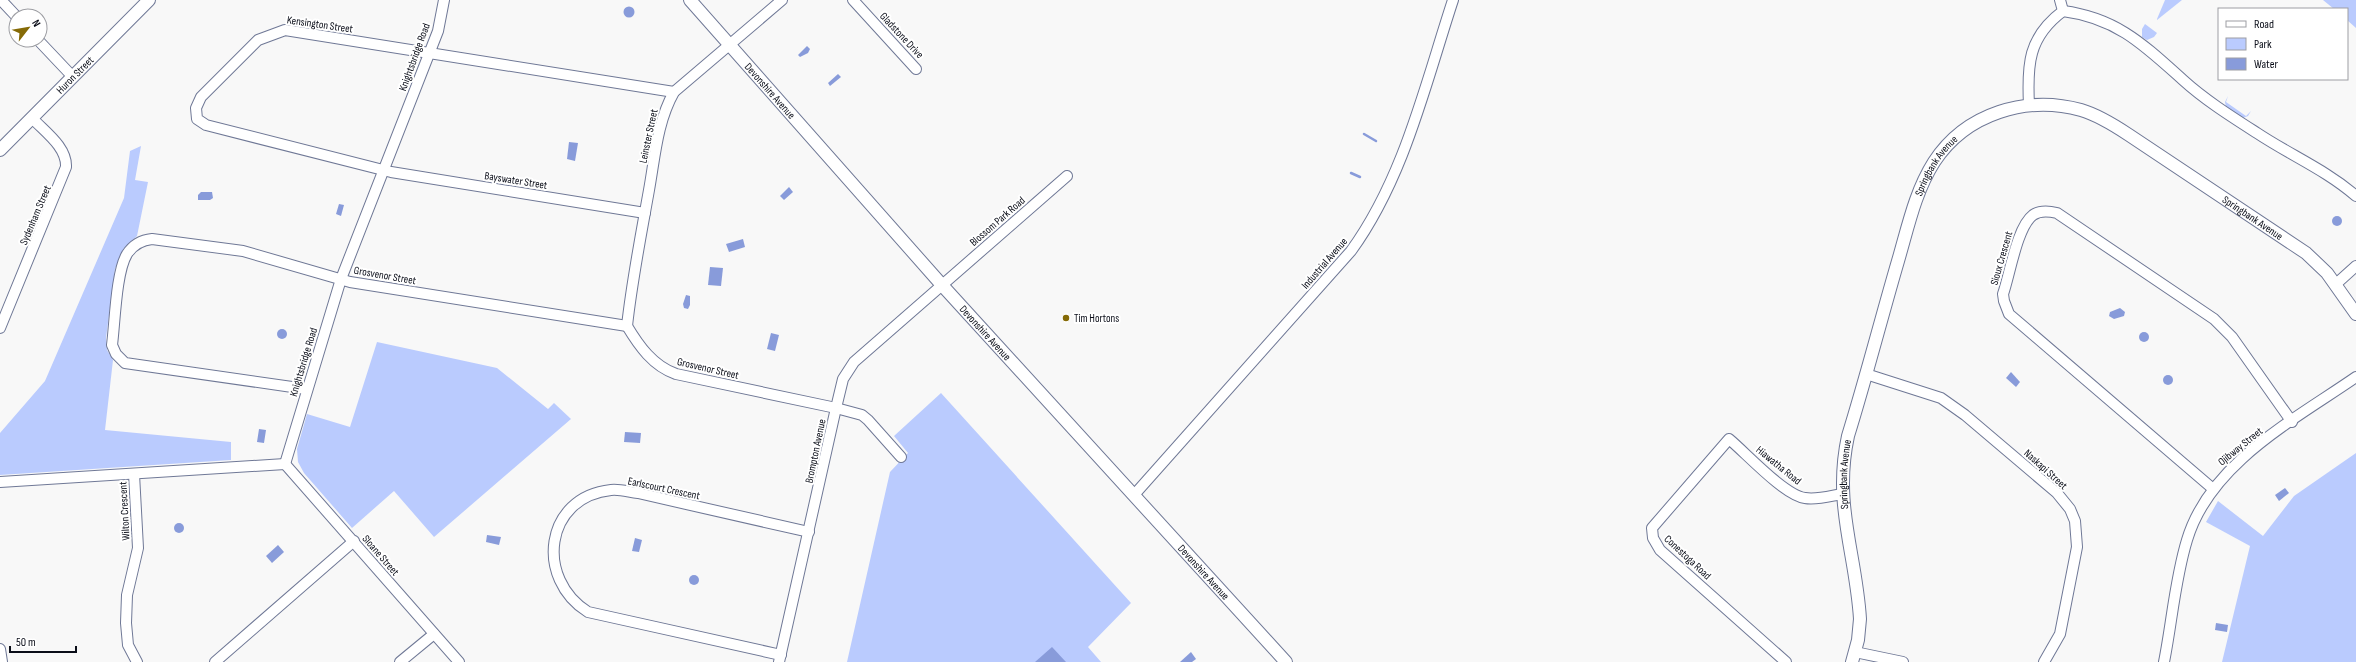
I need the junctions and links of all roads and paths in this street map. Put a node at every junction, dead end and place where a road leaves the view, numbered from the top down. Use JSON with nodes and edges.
{"nodes":[{"id":1,"x":1,"y":0,"type":"edge"},
{"id":2,"x":148,"y":0,"type":"edge"},
{"id":3,"x":444,"y":0,"type":"edge"},
{"id":4,"x":690,"y":0,"type":"edge"},
{"id":5,"x":782,"y":0,"type":"edge"},
{"id":6,"x":853,"y":0,"type":"edge"},
{"id":7,"x":1453,"y":0,"type":"edge"},
{"id":8,"x":2060,"y":0,"type":"edge"},
{"id":9,"x":8,"y":8,"type":"edge"},
{"id":10,"x":2063,"y":11,"type":"junction"},
{"id":11,"x":730,"y":45,"type":"junction"},
{"id":12,"x":46,"y":48,"type":"edge"},
{"id":13,"x":430,"y":53,"type":"junction"},
{"id":14,"x":916,"y":69,"type":"dead end"},
{"id":15,"x":73,"y":77,"type":"junction"},
{"id":16,"x":674,"y":92,"type":"junction"},
{"id":17,"x":2029,"y":105,"type":"junction"},
{"id":18,"x":32,"y":118,"type":"junction"},
{"id":19,"x":1,"y":147,"type":"edge"},
{"id":20,"x":383,"y":170,"type":"junction"},
{"id":21,"x":1067,"y":176,"type":"dead end"},
{"id":22,"x":2356,"y":196,"type":"edge"},
{"id":23,"x":645,"y":213,"type":"junction"},
{"id":24,"x":2356,"y":266,"type":"edge"},
{"id":25,"x":341,"y":279,"type":"junction"},
{"id":26,"x":941,"y":284,"type":"junction"},
{"id":27,"x":2336,"y":284,"type":"junction"},
{"id":28,"x":2356,"y":314,"type":"edge"},
{"id":29,"x":627,"y":326,"type":"junction"},
{"id":30,"x":0,"y":328,"type":"edge"},
{"id":31,"x":1866,"y":374,"type":"junction"},
{"id":32,"x":2356,"y":377,"type":"edge"},
{"id":33,"x":306,"y":390,"type":"junction"},
{"id":34,"x":836,"y":408,"type":"junction"},
{"id":35,"x":2292,"y":422,"type":"junction"},
{"id":36,"x":1729,"y":439,"type":"joint"},
{"id":37,"x":901,"y":457,"type":"dead end"},
{"id":38,"x":285,"y":464,"type":"junction"},
{"id":39,"x":134,"y":474,"type":"junction"},
{"id":40,"x":0,"y":482,"type":"edge"},
{"id":41,"x":2212,"y":488,"type":"junction"},
{"id":42,"x":1842,"y":494,"type":"junction"},
{"id":43,"x":1134,"y":495,"type":"junction"},
{"id":44,"x":809,"y":532,"type":"junction"},
{"id":45,"x":354,"y":541,"type":"junction"},
{"id":46,"x":434,"y":634,"type":"junction"},
{"id":47,"x":0,"y":648,"type":"edge"},
{"id":48,"x":1854,"y":657,"type":"edge"},
{"id":49,"x":780,"y":658,"type":"edge"},
{"id":50,"x":2,"y":662,"type":"edge"},
{"id":51,"x":137,"y":662,"type":"edge"},
{"id":52,"x":215,"y":662,"type":"edge"},
{"id":53,"x":400,"y":662,"type":"edge"},
{"id":54,"x":459,"y":662,"type":"edge"},
{"id":55,"x":1286,"y":662,"type":"edge"},
{"id":56,"x":1786,"y":662,"type":"edge"},
{"id":57,"x":1903,"y":662,"type":"edge"},
{"id":58,"x":2044,"y":662,"type":"edge"},
{"id":59,"x":2164,"y":662,"type":"edge"}],
"edges":[{"from":1,"to":9,"type":"street"},
{"from":2,"to":15,"type":"main road","name":"Huron Street"},
{"from":3,"to":13,"type":"street","name":"Knightsbridge Road"},
{"from":4,"to":11,"type":"main road","name":"Devonshire Avenue"},
{"from":5,"to":11,"type":"street","name":"Leinster Street"},
{"from":6,"to":14,"type":"street","name":"Gladstone Drive"},
{"from":7,"to":43,"type":"street","name":"Industrial Avenue"},
{"from":8,"to":10,"type":"street"},
{"from":10,"to":17,"type":"street"},
{"from":10,"to":22,"type":"street"},
{"from":11,"to":16,"type":"street","name":"Leinster Street"},
{"from":11,"to":26,"type":"main road","name":"Devonshire Avenue"},
{"from":12,"to":15,"type":"street"},
{"from":13,"to":16,"type":"street","name":"Kensington Street"},
{"from":13,"to":20,"type":"street","name":"Knightsbridge Road"},
{"from":13,"to":20,"type":"street","name":"Kensington Street"},
{"from":15,"to":18,"type":"main road","name":"Huron Street"},
{"from":16,"to":23,"type":"street","name":"Leinster Street"},
{"from":17,"to":27,"type":"main road","name":"Springbank Avenue"},
{"from":17,"to":31,"type":"main road","name":"Springbank Avenue"},
{"from":18,"to":19,"type":"main road","name":"Huron Street"},
{"from":18,"to":30,"type":"street","name":"Sydenham Street"},
{"from":20,"to":23,"type":"street","name":"Bayswater Street"},
{"from":20,"to":25,"type":"street","name":"Knightsbridge Road"},
{"from":21,"to":26,"type":"street","name":"Blossom Park Road"},
{"from":23,"to":29,"type":"street","name":"Leinster Street"},
{"from":24,"to":27,"type":"street"},
{"from":25,"to":29,"type":"street","name":"Grosvenor Street"},
{"from":25,"to":33,"type":"street","name":"Knightsbridge Road"},
{"from":25,"to":33,"type":"street","name":"Grosvenor Street"},
{"from":26,"to":34,"type":"street","name":"Brompton Avenue"},
{"from":26,"to":43,"type":"main road","name":"Devonshire Avenue"},
{"from":27,"to":28,"type":"main road","name":"Springbank Avenue"},
{"from":29,"to":34,"type":"street","name":"Grosvenor Street"},
{"from":31,"to":42,"type":"main road","name":"Springbank Avenue"},
{"from":31,"to":58,"type":"street","name":"Naskapi Street"},
{"from":32,"to":35,"type":"street","name":"Ojibway Street"},
{"from":33,"to":38,"type":"street","name":"Knightsbridge Road"},
{"from":34,"to":37,"type":"street","name":"Grosvenor Street"},
{"from":34,"to":44,"type":"street","name":"Brompton Avenue"},
{"from":35,"to":41,"type":"street","name":"Ojibway Street"},
{"from":35,"to":41,"type":"street","name":"Sioux Crescent"},
{"from":36,"to":42,"type":"street","name":"Hiawatha Road"},
{"from":36,"to":56,"type":"street","name":"Conestoga Road"},
{"from":38,"to":39,"type":"street"},
{"from":38,"to":45,"type":"street","name":"Sloane Street"},
{"from":39,"to":40,"type":"street"},
{"from":39,"to":51,"type":"street","name":"Wilton Crescent"},
{"from":41,"to":59,"type":"street","name":"Ojibway Street"},
{"from":42,"to":48,"type":"main road","name":"Springbank Avenue"},
{"from":43,"to":55,"type":"main road","name":"Devonshire Avenue"},
{"from":44,"to":49,"type":"street","name":"Brompton Avenue"},
{"from":44,"to":49,"type":"street","name":"Earlscourt Crescent"},
{"from":45,"to":46,"type":"street","name":"Sloane Street"},
{"from":45,"to":52,"type":"street"},
{"from":46,"to":53,"type":"street"},
{"from":46,"to":54,"type":"street","name":"Sloane Street"},
{"from":47,"to":50,"type":"street"},
{"from":48,"to":57,"type":"street"}]}
